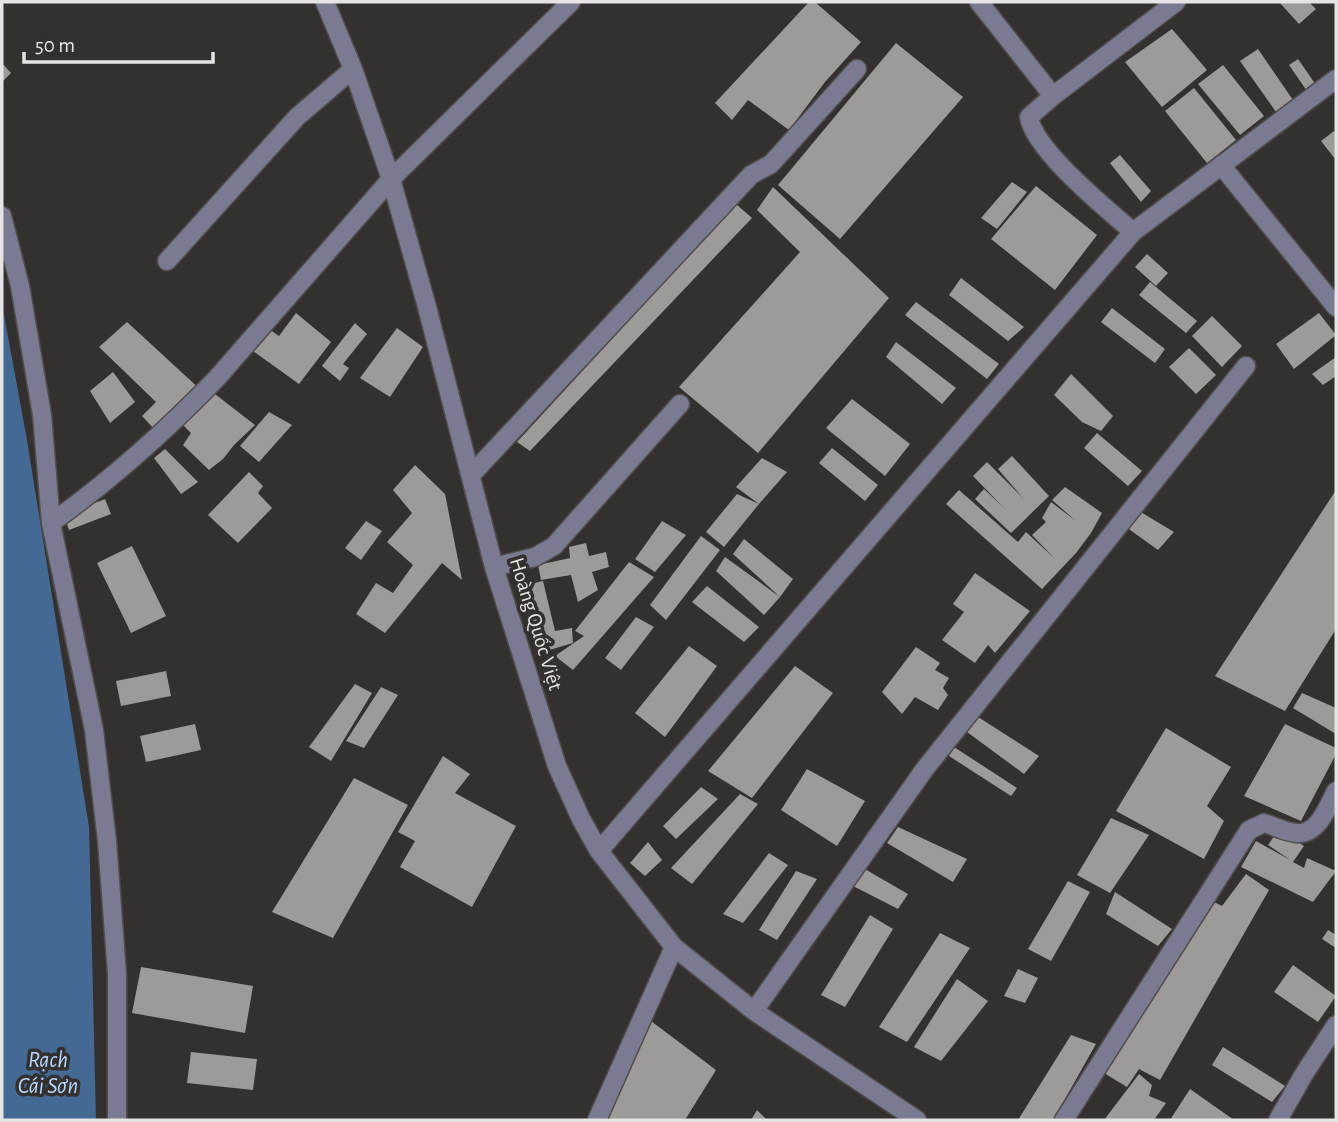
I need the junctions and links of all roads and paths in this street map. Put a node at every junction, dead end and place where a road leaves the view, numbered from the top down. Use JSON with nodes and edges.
{"nodes":[{"id":1,"x":325,"y":2,"type":"edge"},
{"id":2,"x":571,"y":2,"type":"edge"},
{"id":3,"x":979,"y":2,"type":"edge"},
{"id":4,"x":1176,"y":2,"type":"edge"},
{"id":5,"x":353,"y":69,"type":"junction"},
{"id":6,"x":857,"y":69,"type":"dead end"},
{"id":7,"x":1336,"y":79,"type":"edge"},
{"id":8,"x":1053,"y":96,"type":"junction"},
{"id":9,"x":1221,"y":165,"type":"junction"},
{"id":10,"x":391,"y":179,"type":"junction"},
{"id":11,"x":2,"y":216,"type":"edge"},
{"id":12,"x":1133,"y":232,"type":"junction"},
{"id":13,"x":167,"y":261,"type":"dead end"},
{"id":14,"x":1334,"y":298,"type":"edge"},
{"id":15,"x":1246,"y":366,"type":"dead end"},
{"id":16,"x":680,"y":404,"type":"dead end"},
{"id":17,"x":471,"y":475,"type":"junction"},
{"id":18,"x":51,"y":523,"type":"junction"},
{"id":19,"x":494,"y":567,"type":"junction"},
{"id":20,"x":1336,"y":791,"type":"edge"},
{"id":21,"x":599,"y":851,"type":"junction"},
{"id":22,"x":674,"y":947,"type":"junction"},
{"id":23,"x":754,"y":1011,"type":"junction"},
{"id":24,"x":1336,"y":1025,"type":"edge"},
{"id":25,"x":117,"y":1120,"type":"edge"},
{"id":26,"x":597,"y":1120,"type":"edge"},
{"id":27,"x":916,"y":1120,"type":"edge"},
{"id":28,"x":1063,"y":1120,"type":"edge"},
{"id":29,"x":1278,"y":1120,"type":"edge"}],
"edges":[{"from":1,"to":5,"type":"street","name":"Hoàng Quốc Việt"},
{"from":2,"to":10,"type":"street"},
{"from":3,"to":8,"type":"street"},
{"from":4,"to":8,"type":"street"},
{"from":5,"to":10,"type":"street","name":"Hoàng Quốc Việt"},
{"from":5,"to":13,"type":"street"},
{"from":6,"to":17,"type":"street"},
{"from":7,"to":9,"type":"street"},
{"from":8,"to":12,"type":"street"},
{"from":9,"to":12,"type":"street"},
{"from":9,"to":14,"type":"street"},
{"from":10,"to":17,"type":"street","name":"Hoàng Quốc Việt"},
{"from":10,"to":18,"type":"street"},
{"from":11,"to":18,"type":"street"},
{"from":12,"to":21,"type":"street"},
{"from":15,"to":23,"type":"street"},
{"from":16,"to":19,"type":"street"},
{"from":17,"to":19,"type":"street","name":"Hoàng Quốc Việt"},
{"from":18,"to":25,"type":"street"},
{"from":19,"to":21,"type":"street","name":"Hoàng Quốc Việt"},
{"from":20,"to":28,"type":"street"},
{"from":21,"to":22,"type":"street","name":"Hoàng Quốc Việt"},
{"from":22,"to":23,"type":"street","name":"Hoàng Quốc Việt"},
{"from":22,"to":26,"type":"street"},
{"from":23,"to":27,"type":"street","name":"Hoàng Quốc Việt"},
{"from":24,"to":29,"type":"street"}]}
